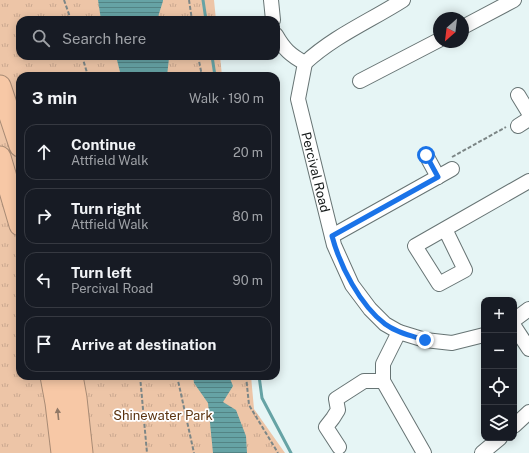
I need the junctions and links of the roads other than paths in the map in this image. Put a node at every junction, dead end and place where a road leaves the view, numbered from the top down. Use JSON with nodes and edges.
{"nodes":[{"id":1,"x":271,"y":0,"type":"edge"},
{"id":2,"x":403,"y":0,"type":"edge"},
{"id":3,"x":514,"y":0,"type":"edge"},
{"id":4,"x":273,"y":16,"type":"edge"},
{"id":5,"x":469,"y":24,"type":"edge"},
{"id":6,"x":280,"y":41,"type":"edge"},
{"id":7,"x":433,"y":43,"type":"edge"},
{"id":8,"x":305,"y":63,"type":"junction"},
{"id":9,"x":360,"y":81,"type":"dead end"},
{"id":10,"x":0,"y":86,"type":"edge"},
{"id":11,"x":518,"y":95,"type":"dead end"},
{"id":12,"x":529,"y":113,"type":"edge"},
{"id":13,"x":16,"y":134,"type":"edge"},
{"id":14,"x":426,"y":155,"type":"dead end"},
{"id":15,"x":0,"y":157,"type":"edge"},
{"id":16,"x":452,"y":169,"type":"road end"},
{"id":17,"x":438,"y":177,"type":"junction"},
{"id":18,"x":529,"y":181,"type":"edge"},
{"id":19,"x":16,"y":211,"type":"edge"},
{"id":20,"x":445,"y":229,"type":"dead end"},
{"id":21,"x":332,"y":236,"type":"junction"},
{"id":22,"x":529,"y":309,"type":"edge"},
{"id":23,"x":517,"y":318,"type":"edge"},
{"id":24,"x":517,"y":331,"type":"edge"},
{"id":25,"x":399,"y":332,"type":"junction"},
{"id":26,"x":481,"y":336,"type":"edge"},
{"id":27,"x":529,"y":349,"type":"edge"},
{"id":28,"x":52,"y":380,"type":"edge"},
{"id":29,"x":73,"y":380,"type":"edge"},
{"id":30,"x":384,"y":381,"type":"junction"},
{"id":31,"x":529,"y":412,"type":"edge"},
{"id":32,"x":517,"y":423,"type":"edge"},
{"id":33,"x":496,"y":441,"type":"edge"},
{"id":34,"x":339,"y":447,"type":"dead end"},
{"id":35,"x":62,"y":453,"type":"edge"},
{"id":36,"x":82,"y":453,"type":"edge"},
{"id":37,"x":424,"y":453,"type":"edge"},
{"id":38,"x":482,"y":453,"type":"edge"}],
"edges":[{"from":1,"to":4,"type":"street"},
{"from":2,"to":8,"type":"street"},
{"from":3,"to":5,"type":"street"},
{"from":6,"to":8,"type":"street"},
{"from":7,"to":9,"type":"street"},
{"from":8,"to":21,"type":"street","name":"Percival Road"},
{"from":10,"to":13,"type":"highway"},
{"from":11,"to":12,"type":"street"},
{"from":14,"to":17,"type":"street"},
{"from":15,"to":19,"type":"highway"},
{"from":16,"to":17,"type":"street"},
{"from":17,"to":21,"type":"street"},
{"from":18,"to":20,"type":"street"},
{"from":21,"to":25,"type":"street","name":"Percival Road"},
{"from":22,"to":23,"type":"street"},
{"from":24,"to":27,"type":"street"},
{"from":25,"to":26,"type":"street","name":"Percival Road"},
{"from":25,"to":30,"type":"street"},
{"from":35,"to":28,"type":"highway","one_way":true},
{"from":29,"to":36,"type":"highway"},
{"from":30,"to":34,"type":"street"},
{"from":30,"to":37,"type":"street"},
{"from":31,"to":32,"type":"street"},
{"from":33,"to":38,"type":"street"}]}
